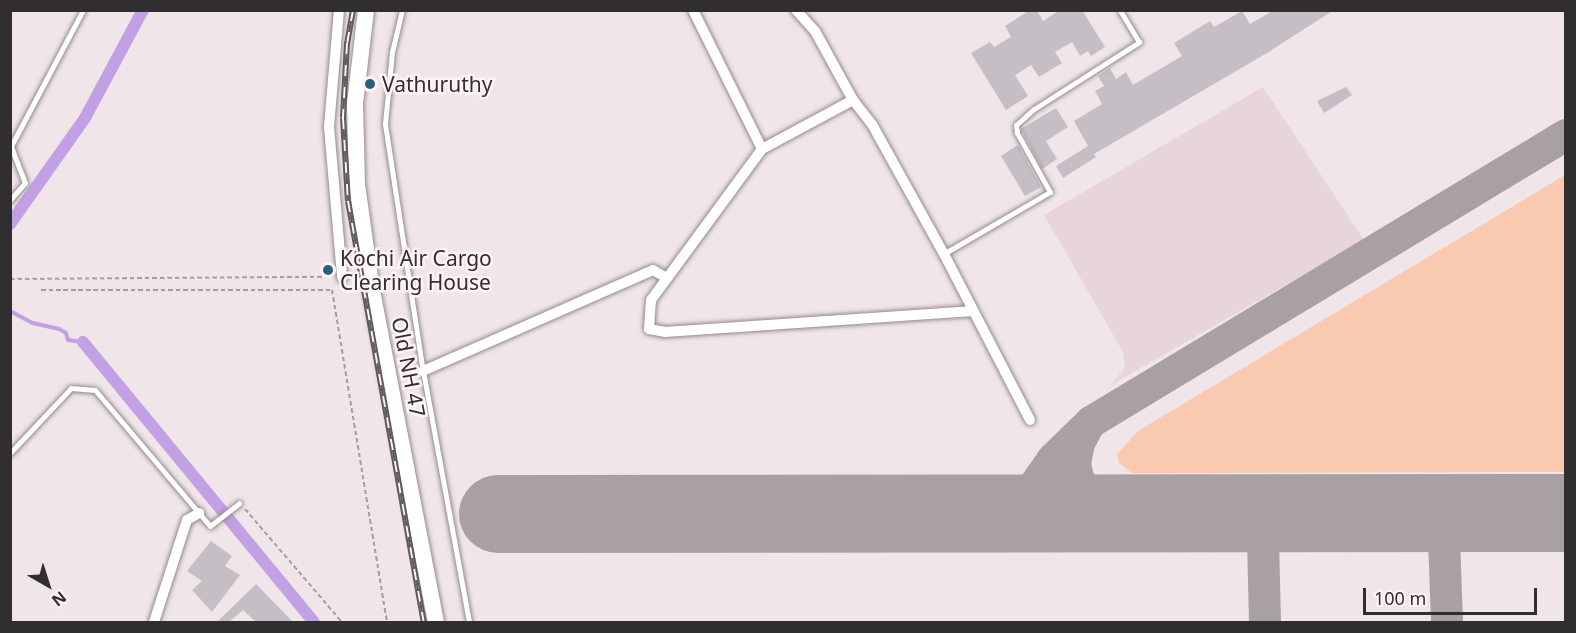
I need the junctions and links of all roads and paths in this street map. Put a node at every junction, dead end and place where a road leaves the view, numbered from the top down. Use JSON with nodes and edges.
{"nodes":[{"id":1,"x":83,"y":10,"type":"edge"},
{"id":2,"x":339,"y":10,"type":"edge"},
{"id":3,"x":366,"y":10,"type":"edge"},
{"id":4,"x":402,"y":10,"type":"edge"},
{"id":5,"x":693,"y":10,"type":"edge"},
{"id":6,"x":796,"y":10,"type":"edge"},
{"id":7,"x":1120,"y":10,"type":"edge"},
{"id":8,"x":854,"y":100,"type":"junction"},
{"id":9,"x":762,"y":149,"type":"junction"},
{"id":10,"x":10,"y":200,"type":"edge"},
{"id":11,"x":944,"y":254,"type":"junction"},
{"id":12,"x":342,"y":277,"type":"joint"},
{"id":13,"x":667,"y":278,"type":"junction"},
{"id":14,"x":10,"y":279,"type":"edge"},
{"id":15,"x":41,"y":290,"type":"dead end"},
{"id":16,"x":972,"y":311,"type":"junction"},
{"id":17,"x":423,"y":371,"type":"junction"},
{"id":18,"x":1030,"y":420,"type":"dead end"},
{"id":19,"x":10,"y":453,"type":"edge"},
{"id":20,"x":239,"y":503,"type":"joint"},
{"id":21,"x":199,"y":513,"type":"junction"},
{"id":22,"x":154,"y":622,"type":"edge"},
{"id":23,"x":342,"y":622,"type":"edge"},
{"id":24,"x":387,"y":622,"type":"edge"},
{"id":25,"x":436,"y":622,"type":"edge"},
{"id":26,"x":469,"y":622,"type":"edge"}],
"edges":[{"from":1,"to":10,"type":"lane"},
{"from":2,"to":12,"type":"street"},
{"from":3,"to":25,"type":"main road","name":"Old NH 47"},
{"from":4,"to":17,"type":"lane"},
{"from":5,"to":9,"type":"street"},
{"from":6,"to":8,"type":"street"},
{"from":7,"to":11,"type":"lane"},
{"from":8,"to":9,"type":"street"},
{"from":8,"to":11,"type":"street"},
{"from":9,"to":13,"type":"street"},
{"from":11,"to":16,"type":"street"},
{"from":12,"to":14,"type":"path"},
{"from":13,"to":16,"type":"street"},
{"from":13,"to":17,"type":"street"},
{"from":15,"to":24,"type":"path"},
{"from":16,"to":18,"type":"street"},
{"from":17,"to":26,"type":"lane"},
{"from":19,"to":21,"type":"lane"},
{"from":20,"to":21,"type":"lane"},
{"from":20,"to":23,"type":"path"},
{"from":21,"to":22,"type":"street"}]}
